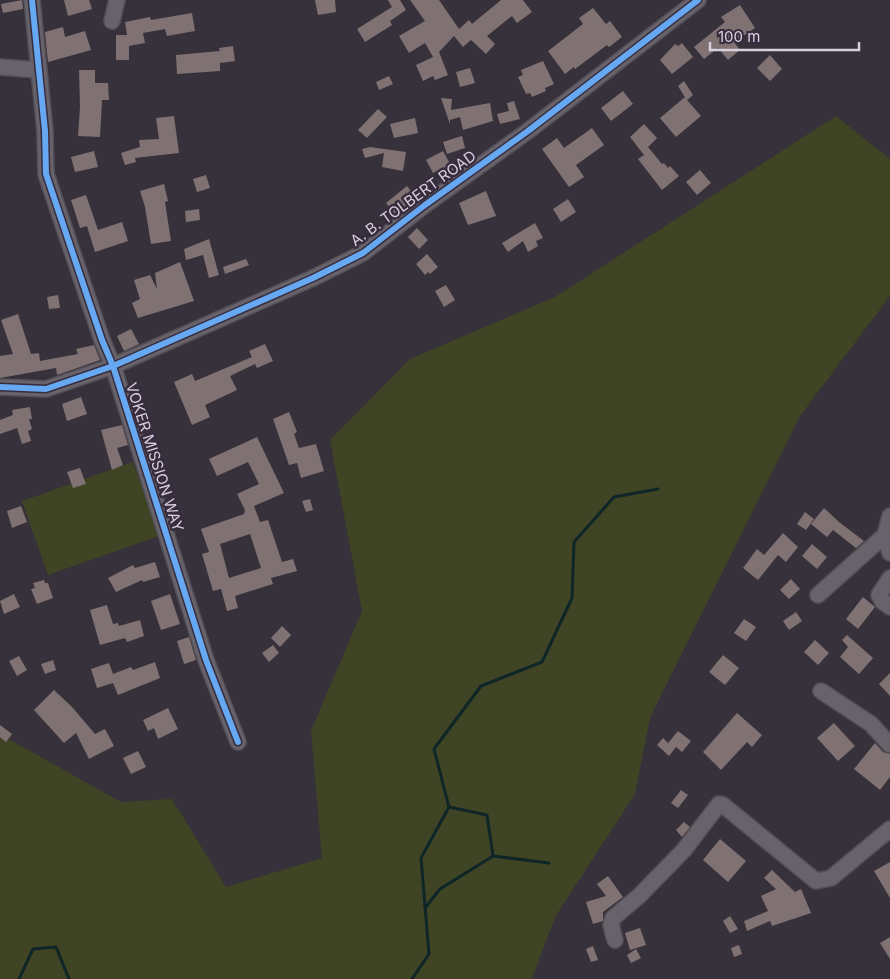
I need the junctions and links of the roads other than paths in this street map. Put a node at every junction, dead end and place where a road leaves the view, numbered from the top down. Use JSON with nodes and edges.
{"nodes":[{"id":1,"x":32,"y":0,"type":"edge"},
{"id":2,"x":118,"y":0,"type":"edge"},
{"id":3,"x":698,"y":0,"type":"edge"},
{"id":4,"x":112,"y":21,"type":"dead end"},
{"id":5,"x":0,"y":67,"type":"edge"},
{"id":6,"x":38,"y":70,"type":"junction"},
{"id":7,"x":113,"y":366,"type":"junction"},
{"id":8,"x":0,"y":388,"type":"edge"},
{"id":9,"x":890,"y":516,"type":"edge"},
{"id":10,"x":885,"y":535,"type":"junction"},
{"id":11,"x":890,"y":553,"type":"edge"},
{"id":12,"x":890,"y":578,"type":"edge"},
{"id":13,"x":818,"y":595,"type":"dead end"},
{"id":14,"x":890,"y":607,"type":"edge"},
{"id":15,"x":821,"y":691,"type":"dead end"},
{"id":16,"x":238,"y":742,"type":"dead end"},
{"id":17,"x":890,"y":744,"type":"edge"},
{"id":18,"x":890,"y":829,"type":"edge"},
{"id":19,"x":615,"y":940,"type":"dead end"}],
"edges":[{"from":1,"to":6,"type":"street","name":"VOKER MISSION WAY"},
{"from":2,"to":4,"type":"street"},
{"from":3,"to":7,"type":"street","name":"A. B. TOLBERT ROAD"},
{"from":5,"to":6,"type":"street"},
{"from":6,"to":7,"type":"street","name":"VOKER MISSION WAY"},
{"from":7,"to":8,"type":"street","name":"A. B. TOLBERT ROAD"},
{"from":7,"to":16,"type":"street","name":"VOKER MISSION WAY"},
{"from":9,"to":10,"type":"street"},
{"from":10,"to":11,"type":"street"},
{"from":10,"to":13,"type":"street"},
{"from":12,"to":14,"type":"street"},
{"from":15,"to":17,"type":"street"},
{"from":18,"to":19,"type":"street"}]}
